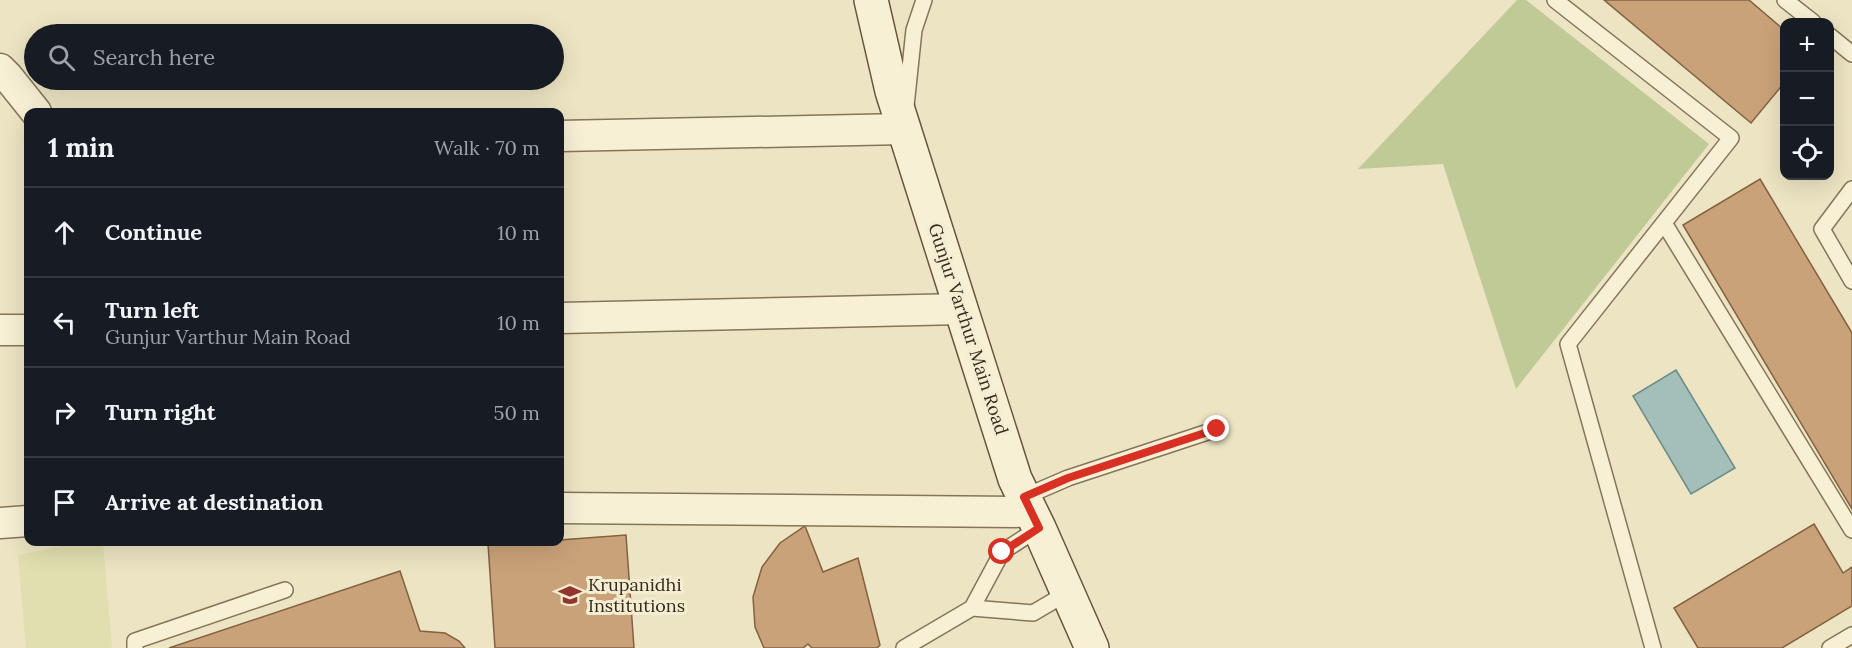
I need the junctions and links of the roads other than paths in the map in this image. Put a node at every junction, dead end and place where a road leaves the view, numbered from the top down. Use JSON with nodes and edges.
{"nodes":[{"id":1,"x":871,"y":0,"type":"edge"},
{"id":2,"x":924,"y":0,"type":"edge"},
{"id":3,"x":1555,"y":0,"type":"edge"},
{"id":4,"x":1785,"y":0,"type":"edge"},
{"id":5,"x":1808,"y":18,"type":"edge"},
{"id":6,"x":1834,"y":39,"type":"edge"},
{"id":7,"x":1852,"y":54,"type":"edge"},
{"id":8,"x":0,"y":69,"type":"edge"},
{"id":9,"x":33,"y":108,"type":"edge"},
{"id":10,"x":904,"y":129,"type":"junction"},
{"id":11,"x":564,"y":136,"type":"edge"},
{"id":12,"x":1852,"y":189,"type":"edge"},
{"id":13,"x":1664,"y":223,"type":"junction"},
{"id":14,"x":1852,"y":281,"type":"edge"},
{"id":15,"x":962,"y":309,"type":"junction"},
{"id":16,"x":564,"y":318,"type":"edge"},
{"id":17,"x":0,"y":330,"type":"edge"},
{"id":18,"x":24,"y":330,"type":"edge"},
{"id":19,"x":1217,"y":429,"type":"dead end"},
{"id":20,"x":564,"y":508,"type":"edge"},
{"id":21,"x":1031,"y":512,"type":"junction"},
{"id":22,"x":24,"y":521,"type":"edge"},
{"id":23,"x":0,"y":523,"type":"edge"},
{"id":24,"x":1852,"y":530,"type":"edge"},
{"id":25,"x":285,"y":590,"type":"dead end"},
{"id":26,"x":1067,"y":593,"type":"junction"},
{"id":27,"x":972,"y":608,"type":"junction"},
{"id":28,"x":1852,"y":636,"type":"edge"},
{"id":29,"x":135,"y":648,"type":"edge"},
{"id":30,"x":904,"y":648,"type":"edge"},
{"id":31,"x":1092,"y":648,"type":"edge"},
{"id":32,"x":1653,"y":648,"type":"edge"},
{"id":33,"x":1830,"y":648,"type":"edge"}],
"edges":[{"from":1,"to":10,"type":"main road","name":"Gunjur Varthur Main Road"},
{"from":2,"to":10,"type":"lane"},
{"from":3,"to":13,"type":"lane"},
{"from":4,"to":5,"type":"lane"},
{"from":6,"to":7,"type":"lane"},
{"from":8,"to":9,"type":"street"},
{"from":10,"to":11,"type":"street"},
{"from":10,"to":15,"type":"main road","name":"Gunjur Varthur Main Road"},
{"from":12,"to":14,"type":"lane"},
{"from":13,"to":24,"type":"lane"},
{"from":13,"to":32,"type":"lane"},
{"from":15,"to":16,"type":"street"},
{"from":15,"to":21,"type":"main road","name":"Gunjur Varthur Main Road"},
{"from":17,"to":18,"type":"street"},
{"from":19,"to":21,"type":"lane"},
{"from":20,"to":21,"type":"street"},
{"from":21,"to":26,"type":"main road","name":"Gunjur Varthur Main Road"},
{"from":21,"to":27,"type":"lane"},
{"from":22,"to":23,"type":"street"},
{"from":25,"to":29,"type":"lane"},
{"from":26,"to":27,"type":"lane"},
{"from":26,"to":31,"type":"main road","name":"Gunjur Varthur Main Road"},
{"from":27,"to":30,"type":"lane"},
{"from":28,"to":33,"type":"lane"}]}
